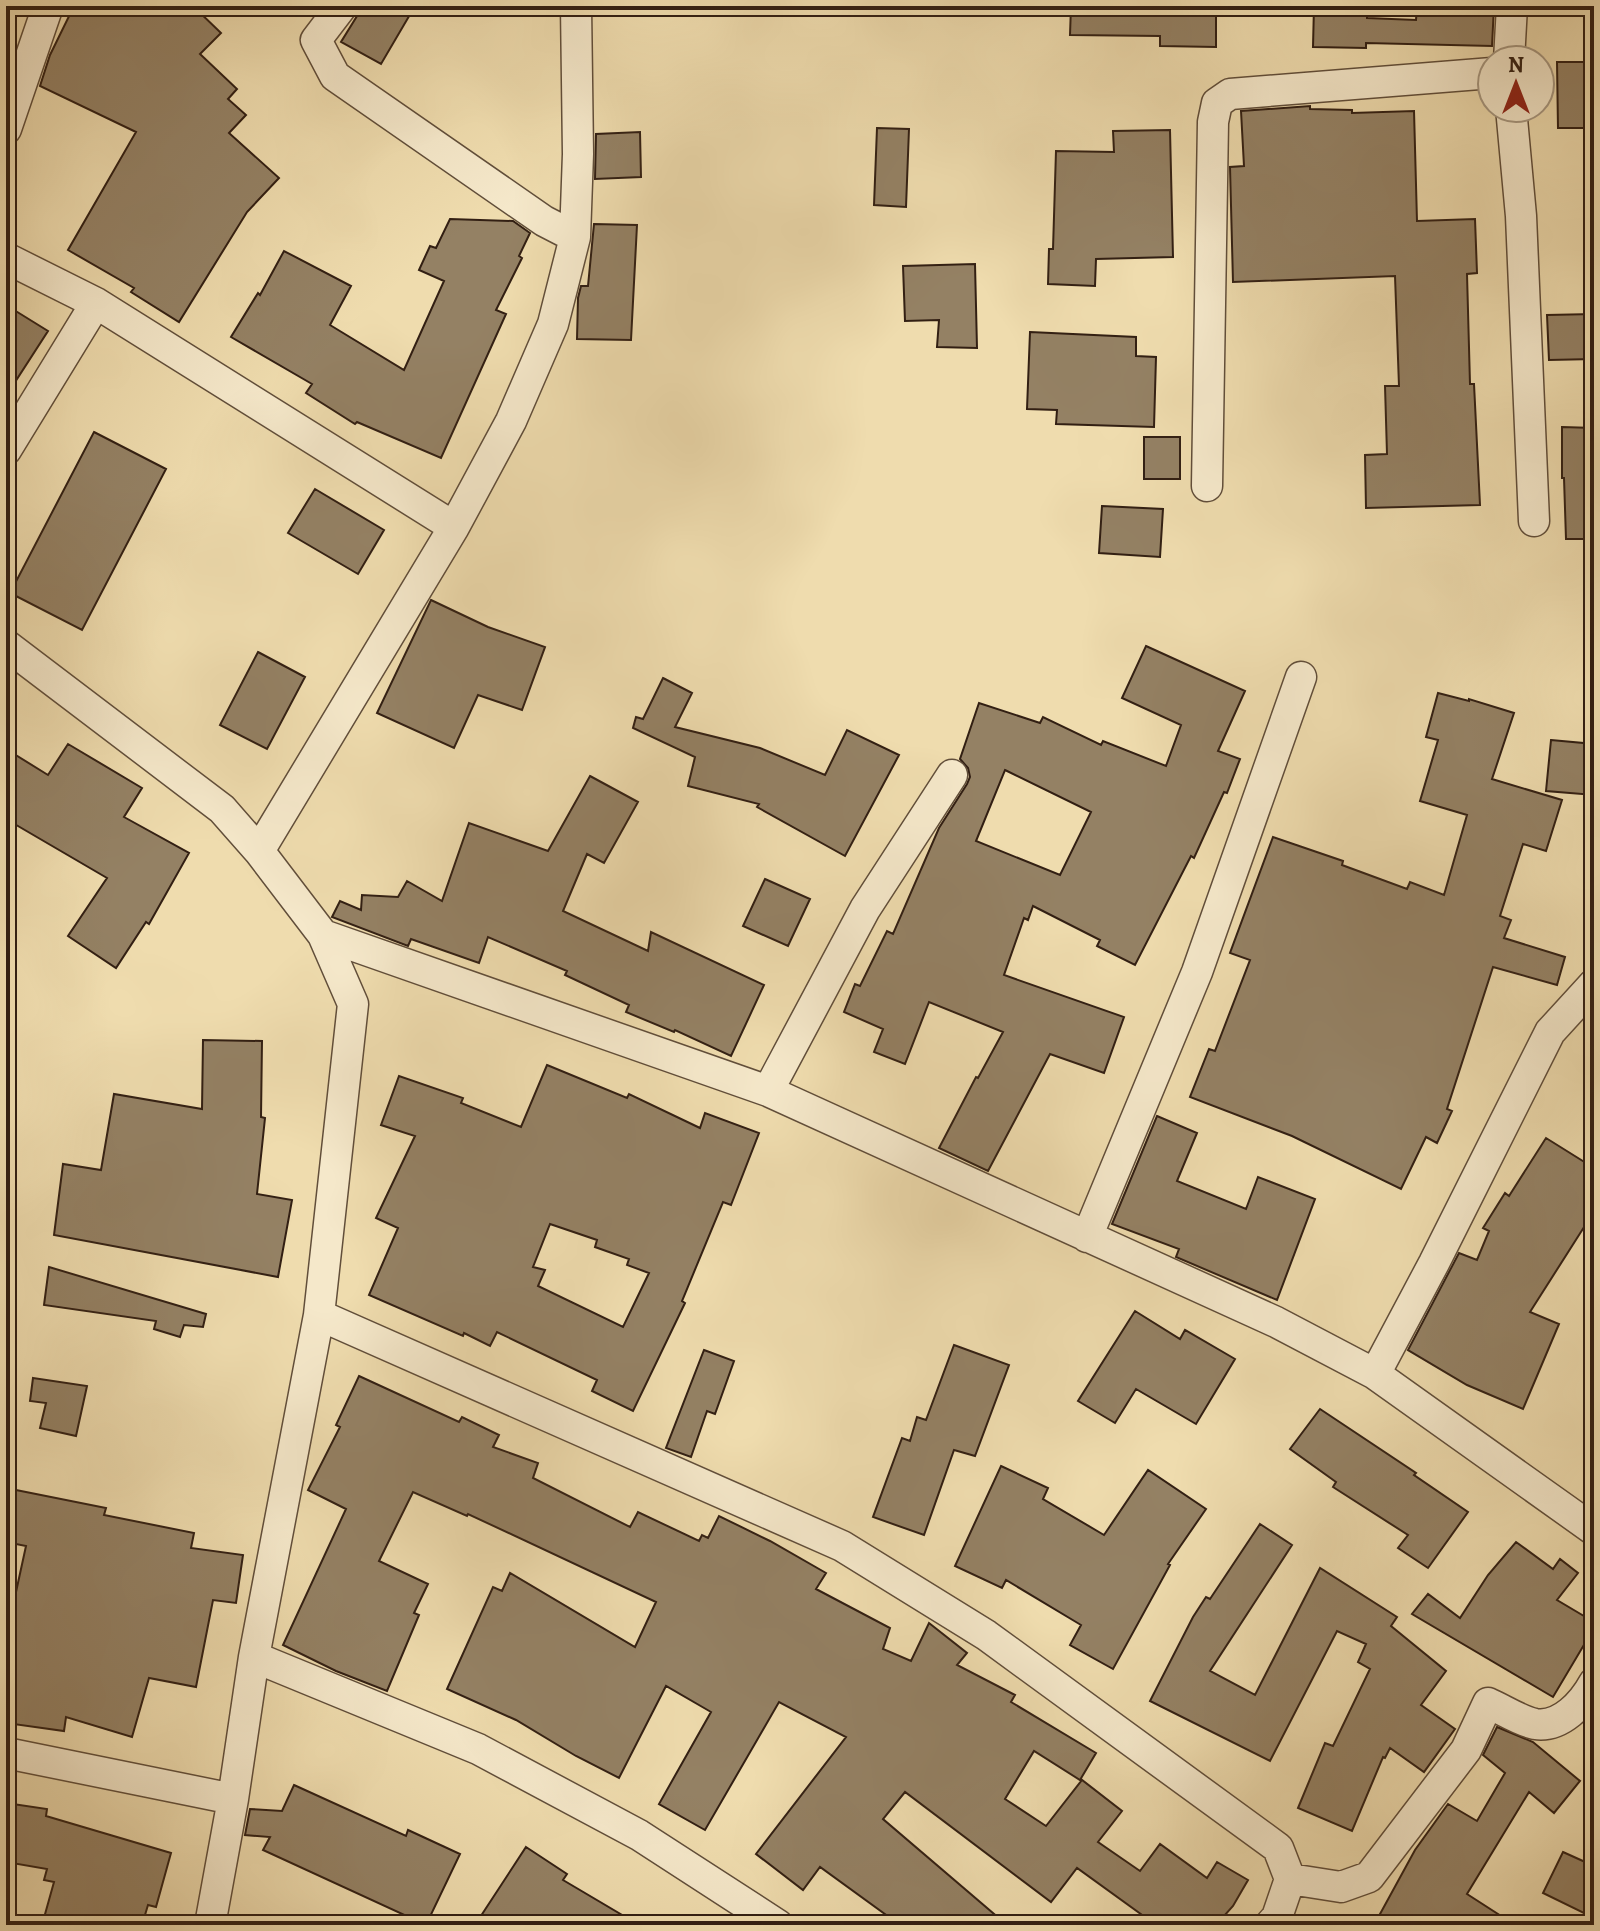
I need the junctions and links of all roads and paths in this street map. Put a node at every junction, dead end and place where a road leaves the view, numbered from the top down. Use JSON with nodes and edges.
{"nodes":[{"id":1,"x":48,"y":6,"type":"edge"},
{"id":2,"x":342,"y":6,"type":"edge"},
{"id":3,"x":576,"y":6,"type":"edge"},
{"id":4,"x":1512,"y":6,"type":"edge"},
{"id":5,"x":1510,"y":44,"type":"edge"},
{"id":6,"x":1476,"y":74,"type":"edge"},
{"id":7,"x":1512,"y":124,"type":"edge"},
{"id":8,"x":6,"y":129,"type":"edge"},
{"id":9,"x":575,"y":237,"type":"junction"},
{"id":10,"x":6,"y":258,"type":"edge"},
{"id":11,"x":96,"y":303,"type":"junction"},
{"id":12,"x":6,"y":450,"type":"edge"},
{"id":13,"x":1207,"y":486,"type":"dead end"},
{"id":14,"x":1534,"y":521,"type":"dead end"},
{"id":15,"x":454,"y":527,"type":"junction"},
{"id":16,"x":6,"y":645,"type":"edge"},
{"id":17,"x":1301,"y":677,"type":"dead end"},
{"id":18,"x":952,"y":775,"type":"dead end"},
{"id":19,"x":259,"y":851,"type":"junction"},
{"id":20,"x":323,"y":935,"type":"junction"},
{"id":21,"x":1594,"y":984,"type":"edge"},
{"id":22,"x":768,"y":1091,"type":"junction"},
{"id":23,"x":1087,"y":1237,"type":"junction"},
{"id":24,"x":319,"y":1315,"type":"junction"},
{"id":25,"x":1375,"y":1374,"type":"junction"},
{"id":26,"x":1594,"y":1530,"type":"edge"},
{"id":27,"x":254,"y":1657,"type":"junction"},
{"id":28,"x":1594,"y":1683,"type":"edge"},
{"id":29,"x":6,"y":1753,"type":"edge"},
{"id":30,"x":233,"y":1799,"type":"junction"},
{"id":31,"x":1290,"y":1879,"type":"junction"},
{"id":32,"x":210,"y":1925,"type":"edge"},
{"id":33,"x":778,"y":1925,"type":"edge"},
{"id":34,"x":1270,"y":1925,"type":"edge"}],
"edges":[{"from":1,"to":8,"type":"street"},
{"from":2,"to":9,"type":"street"},
{"from":3,"to":9,"type":"street"},
{"from":4,"to":5,"type":"street"},
{"from":6,"to":13,"type":"street"},
{"from":7,"to":14,"type":"street"},
{"from":9,"to":15,"type":"street"},
{"from":10,"to":11,"type":"street"},
{"from":11,"to":12,"type":"street"},
{"from":11,"to":15,"type":"street"},
{"from":15,"to":19,"type":"street"},
{"from":16,"to":19,"type":"street"},
{"from":17,"to":23,"type":"street"},
{"from":18,"to":22,"type":"street"},
{"from":19,"to":20,"type":"street"},
{"from":20,"to":22,"type":"street"},
{"from":20,"to":24,"type":"street"},
{"from":21,"to":25,"type":"street"},
{"from":22,"to":23,"type":"street"},
{"from":23,"to":25,"type":"street"},
{"from":24,"to":27,"type":"street"},
{"from":24,"to":31,"type":"street"},
{"from":25,"to":26,"type":"street"},
{"from":27,"to":30,"type":"street"},
{"from":27,"to":33,"type":"street"},
{"from":28,"to":31,"type":"street"},
{"from":29,"to":30,"type":"street"},
{"from":30,"to":32,"type":"street"},
{"from":31,"to":34,"type":"street"}]}
